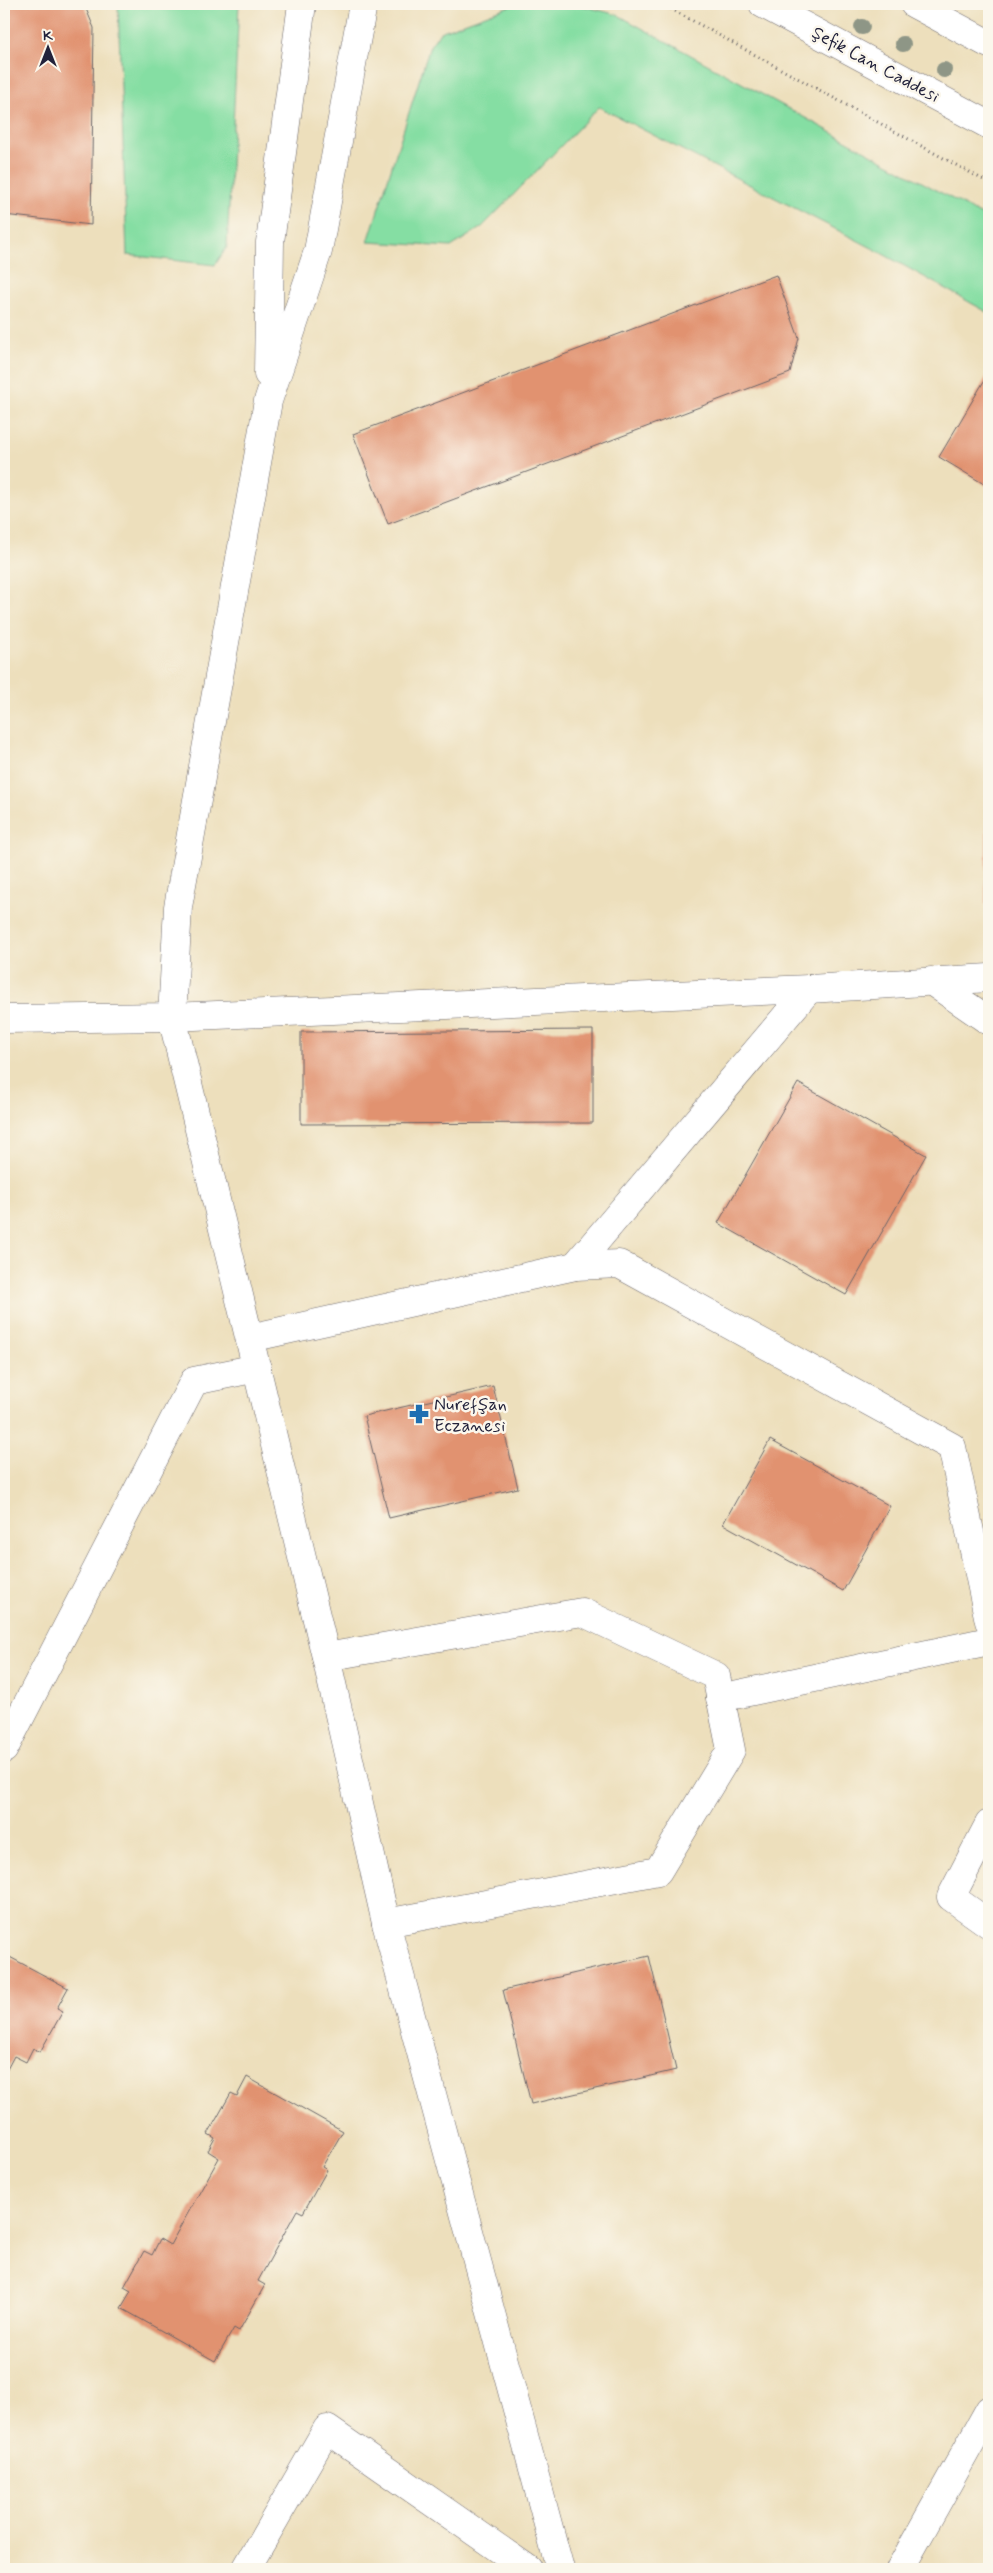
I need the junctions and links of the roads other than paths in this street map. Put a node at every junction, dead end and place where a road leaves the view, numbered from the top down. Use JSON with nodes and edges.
{"nodes":[{"id":1,"x":363,"y":4,"type":"edge"},
{"id":2,"x":375,"y":4,"type":"edge"},
{"id":3,"x":763,"y":4,"type":"edge"},
{"id":4,"x":914,"y":4,"type":"edge"},
{"id":5,"x":300,"y":8,"type":"edge"},
{"id":6,"x":357,"y":37,"type":"junction"},
{"id":7,"x":989,"y":44,"type":"edge"},
{"id":8,"x":989,"y":125,"type":"edge"},
{"id":9,"x":268,"y":401,"type":"junction"},
{"id":10,"x":989,"y":978,"type":"edge"},
{"id":11,"x":931,"y":981,"type":"junction"},
{"id":12,"x":809,"y":989,"type":"junction"},
{"id":13,"x":172,"y":1017,"type":"junction"},
{"id":14,"x":4,"y":1019,"type":"edge"},
{"id":15,"x":989,"y":1021,"type":"edge"},
{"id":16,"x":575,"y":1266,"type":"junction"},
{"id":17,"x":250,"y":1338,"type":"junction"},
{"id":18,"x":257,"y":1368,"type":"junction"},
{"id":19,"x":989,"y":1624,"type":"edge"},
{"id":20,"x":326,"y":1657,"type":"junction"},
{"id":21,"x":720,"y":1698,"type":"junction"},
{"id":22,"x":4,"y":1749,"type":"edge"},
{"id":23,"x":989,"y":1824,"type":"edge"},
{"id":24,"x":386,"y":1923,"type":"junction"},
{"id":25,"x":989,"y":1924,"type":"edge"},
{"id":26,"x":989,"y":2410,"type":"edge"},
{"id":27,"x":246,"y":2569,"type":"edge"},
{"id":28,"x":528,"y":2569,"type":"edge"},
{"id":29,"x":560,"y":2569,"type":"edge"},
{"id":30,"x":900,"y":2569,"type":"edge"}],
"edges":[{"from":1,"to":6,"type":"street"},
{"from":2,"to":6,"type":"street"},
{"from":3,"to":8,"type":"street","name":"Şefik Can Caddesi"},
{"from":4,"to":7,"type":"street"},
{"from":5,"to":9,"type":"street"},
{"from":6,"to":9,"type":"street"},
{"from":9,"to":13,"type":"street"},
{"from":10,"to":11,"type":"street"},
{"from":11,"to":12,"type":"street"},
{"from":11,"to":15,"type":"street"},
{"from":12,"to":13,"type":"street"},
{"from":12,"to":16,"type":"street"},
{"from":13,"to":14,"type":"street"},
{"from":13,"to":17,"type":"street"},
{"from":16,"to":17,"type":"street"},
{"from":16,"to":19,"type":"street"},
{"from":17,"to":18,"type":"street"},
{"from":18,"to":20,"type":"street"},
{"from":18,"to":22,"type":"street"},
{"from":19,"to":21,"type":"street"},
{"from":20,"to":21,"type":"street"},
{"from":20,"to":24,"type":"street"},
{"from":21,"to":24,"type":"street"},
{"from":23,"to":25,"type":"street"},
{"from":24,"to":29,"type":"street"},
{"from":26,"to":30,"type":"street"},
{"from":27,"to":28,"type":"street"}]}
